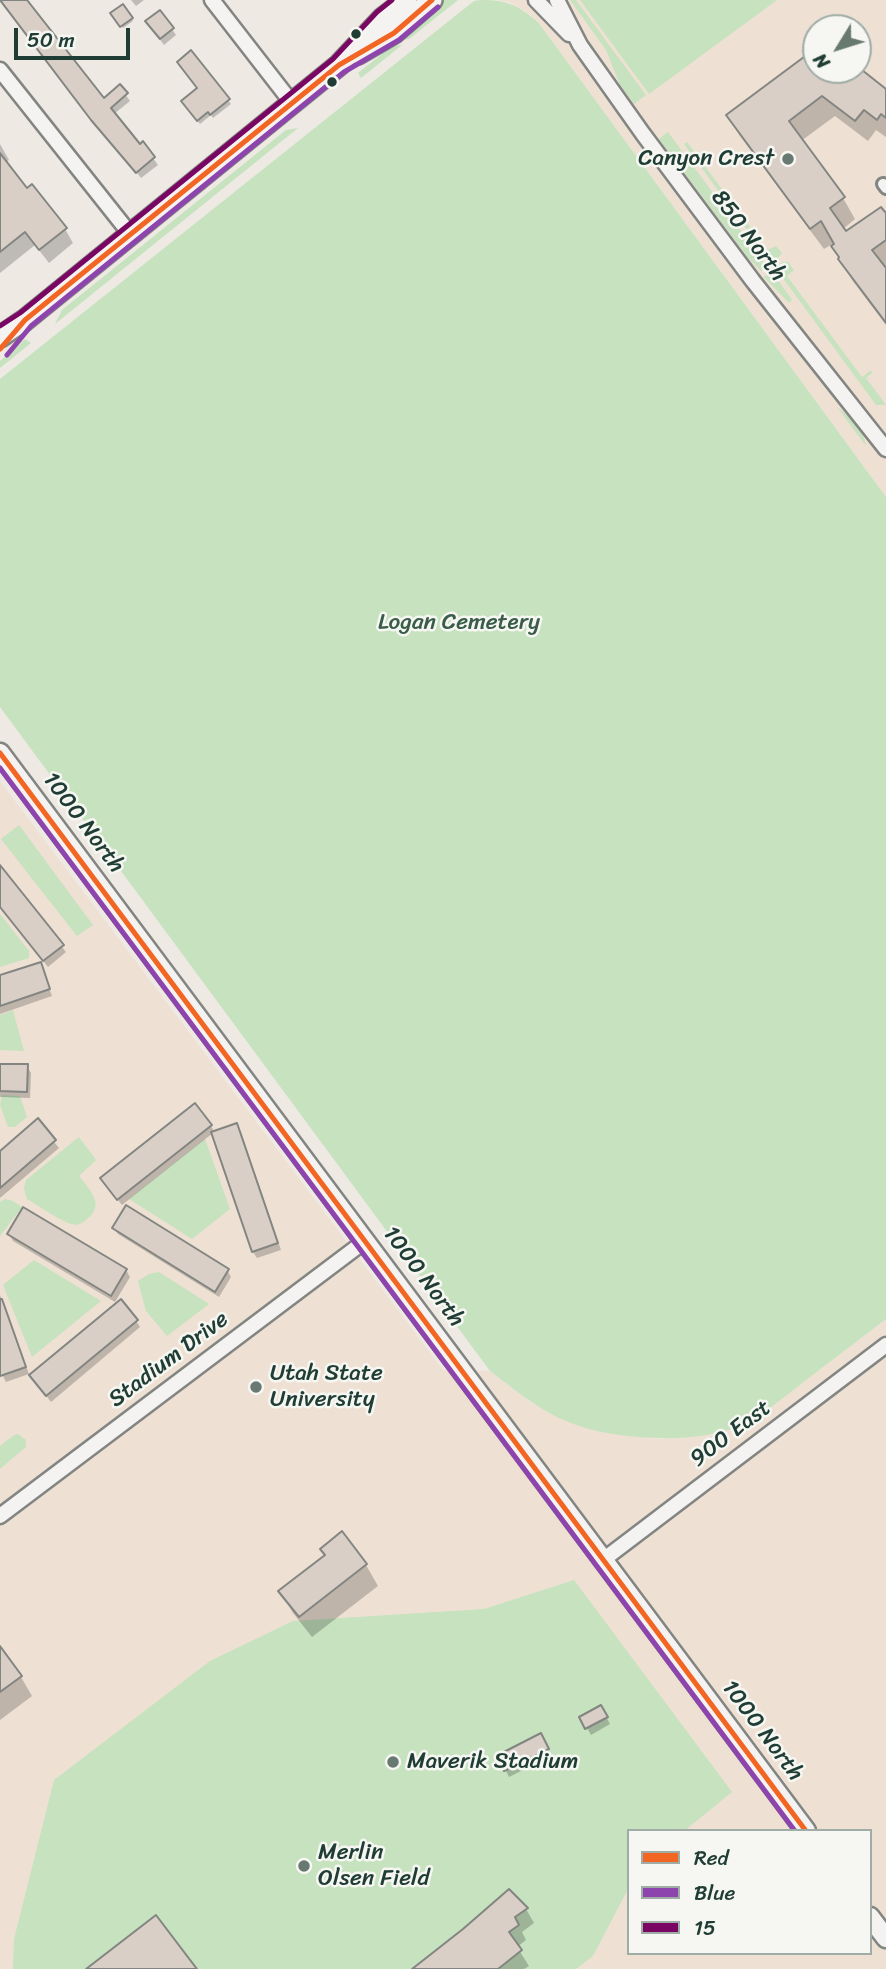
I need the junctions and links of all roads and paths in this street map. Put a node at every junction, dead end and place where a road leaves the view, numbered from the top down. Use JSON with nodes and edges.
{"nodes":[{"id":1,"x":212,"y":0,"type":"edge"},
{"id":2,"x":407,"y":0,"type":"edge"},
{"id":3,"x":432,"y":0,"type":"edge"},
{"id":4,"x":536,"y":0,"type":"edge"},
{"id":5,"x":557,"y":0,"type":"edge"},
{"id":6,"x":580,"y":45,"type":"junction"},
{"id":7,"x":339,"y":65,"type":"junction"},
{"id":8,"x":0,"y":70,"type":"edge"},
{"id":9,"x":292,"y":103,"type":"junction"},
{"id":10,"x":131,"y":235,"type":"junction"},
{"id":11,"x":25,"y":320,"type":"junction"},
{"id":12,"x":0,"y":337,"type":"edge"},
{"id":13,"x":0,"y":349,"type":"edge"},
{"id":14,"x":886,"y":449,"type":"edge"},
{"id":15,"x":0,"y":754,"type":"edge"},
{"id":16,"x":365,"y":1241,"type":"junction"},
{"id":17,"x":886,"y":1345,"type":"edge"},
{"id":18,"x":0,"y":1516,"type":"edge"},
{"id":19,"x":603,"y":1560,"type":"junction"},
{"id":20,"x":805,"y":1829,"type":"edge"},
{"id":21,"x":872,"y":1920,"type":"edge"},
{"id":22,"x":886,"y":1938,"type":"edge"}],
"edges":[{"from":1,"to":9,"type":"street"},
{"from":2,"to":7,"type":"main road"},
{"from":3,"to":7,"type":"main road"},
{"from":4,"to":6,"type":"street","name":"850 North"},
{"from":5,"to":6,"type":"street","name":"850 North"},
{"from":6,"to":14,"type":"street","name":"850 North"},
{"from":7,"to":9,"type":"main road"},
{"from":8,"to":10,"type":"street"},
{"from":9,"to":10,"type":"main road"},
{"from":10,"to":11,"type":"main road"},
{"from":11,"to":12,"type":"main road"},
{"from":11,"to":13,"type":"main road"},
{"from":15,"to":16,"type":"street","name":"1000 North"},
{"from":16,"to":18,"type":"street","name":"Stadium Drive"},
{"from":16,"to":19,"type":"street","name":"1000 North"},
{"from":17,"to":19,"type":"street","name":"900 East"},
{"from":19,"to":20,"type":"street","name":"1000 North"},
{"from":21,"to":22,"type":"street"}]}
